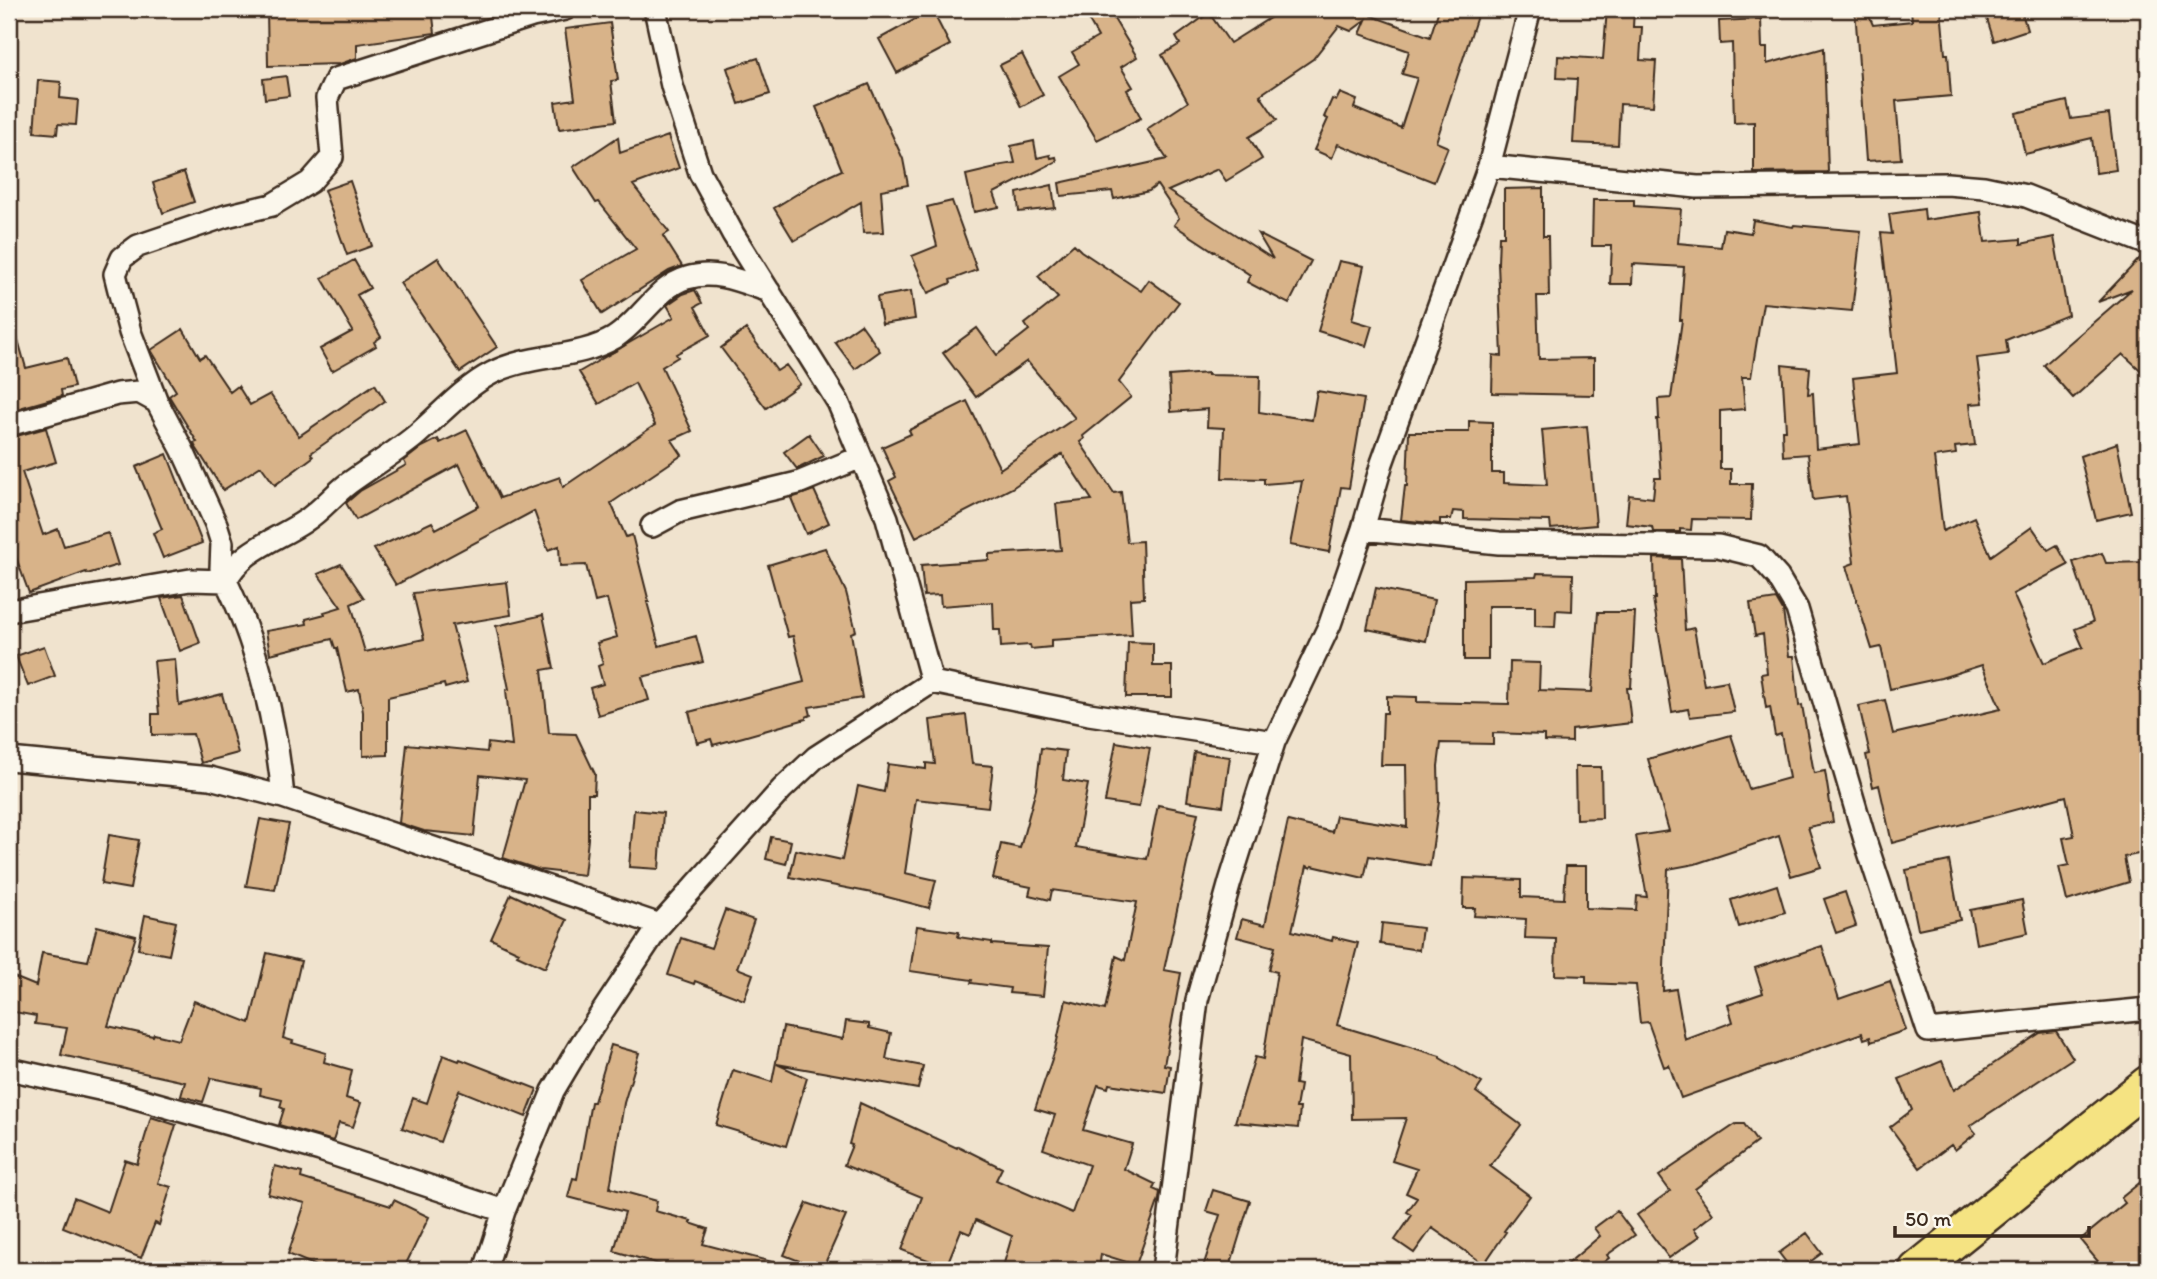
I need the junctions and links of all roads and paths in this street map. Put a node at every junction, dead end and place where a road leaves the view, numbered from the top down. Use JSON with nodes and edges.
{"nodes":[{"id":1,"x":565,"y":9,"type":"edge"},
{"id":2,"x":655,"y":9,"type":"edge"},
{"id":3,"x":1530,"y":9,"type":"edge"},
{"id":4,"x":1489,"y":166,"type":"junction"},
{"id":5,"x":2148,"y":244,"type":"edge"},
{"id":6,"x":769,"y":291,"type":"junction"},
{"id":7,"x":157,"y":402,"type":"junction"},
{"id":8,"x":9,"y":425,"type":"edge"},
{"id":9,"x":861,"y":457,"type":"junction"},
{"id":10,"x":652,"y":526,"type":"dead end"},
{"id":11,"x":1363,"y":528,"type":"junction"},
{"id":12,"x":226,"y":581,"type":"junction"},
{"id":13,"x":9,"y":611,"type":"edge"},
{"id":14,"x":933,"y":682,"type":"junction"},
{"id":15,"x":1274,"y":742,"type":"junction"},
{"id":16,"x":9,"y":759,"type":"edge"},
{"id":17,"x":283,"y":797,"type":"junction"},
{"id":18,"x":660,"y":925,"type":"junction"},
{"id":19,"x":2148,"y":1009,"type":"edge"},
{"id":20,"x":9,"y":1069,"type":"edge"},
{"id":21,"x":2148,"y":1084,"type":"edge"},
{"id":22,"x":504,"y":1211,"type":"junction"},
{"id":23,"x":485,"y":1270,"type":"edge"},
{"id":24,"x":1163,"y":1270,"type":"edge"},
{"id":25,"x":1917,"y":1270,"type":"edge"}],
"edges":[{"from":1,"to":7,"type":"street"},
{"from":2,"to":6,"type":"street"},
{"from":3,"to":4,"type":"street"},
{"from":4,"to":5,"type":"street"},
{"from":4,"to":11,"type":"street"},
{"from":6,"to":9,"type":"street"},
{"from":6,"to":12,"type":"street"},
{"from":7,"to":8,"type":"street"},
{"from":7,"to":12,"type":"street"},
{"from":9,"to":10,"type":"street"},
{"from":9,"to":14,"type":"street"},
{"from":11,"to":15,"type":"street"},
{"from":11,"to":19,"type":"street"},
{"from":12,"to":13,"type":"street"},
{"from":12,"to":17,"type":"street"},
{"from":14,"to":15,"type":"street"},
{"from":14,"to":18,"type":"street"},
{"from":15,"to":24,"type":"street"},
{"from":16,"to":17,"type":"street"},
{"from":17,"to":18,"type":"street"},
{"from":18,"to":22,"type":"street"},
{"from":20,"to":22,"type":"street"},
{"from":21,"to":25,"type":"highway"},
{"from":22,"to":23,"type":"street"}]}
